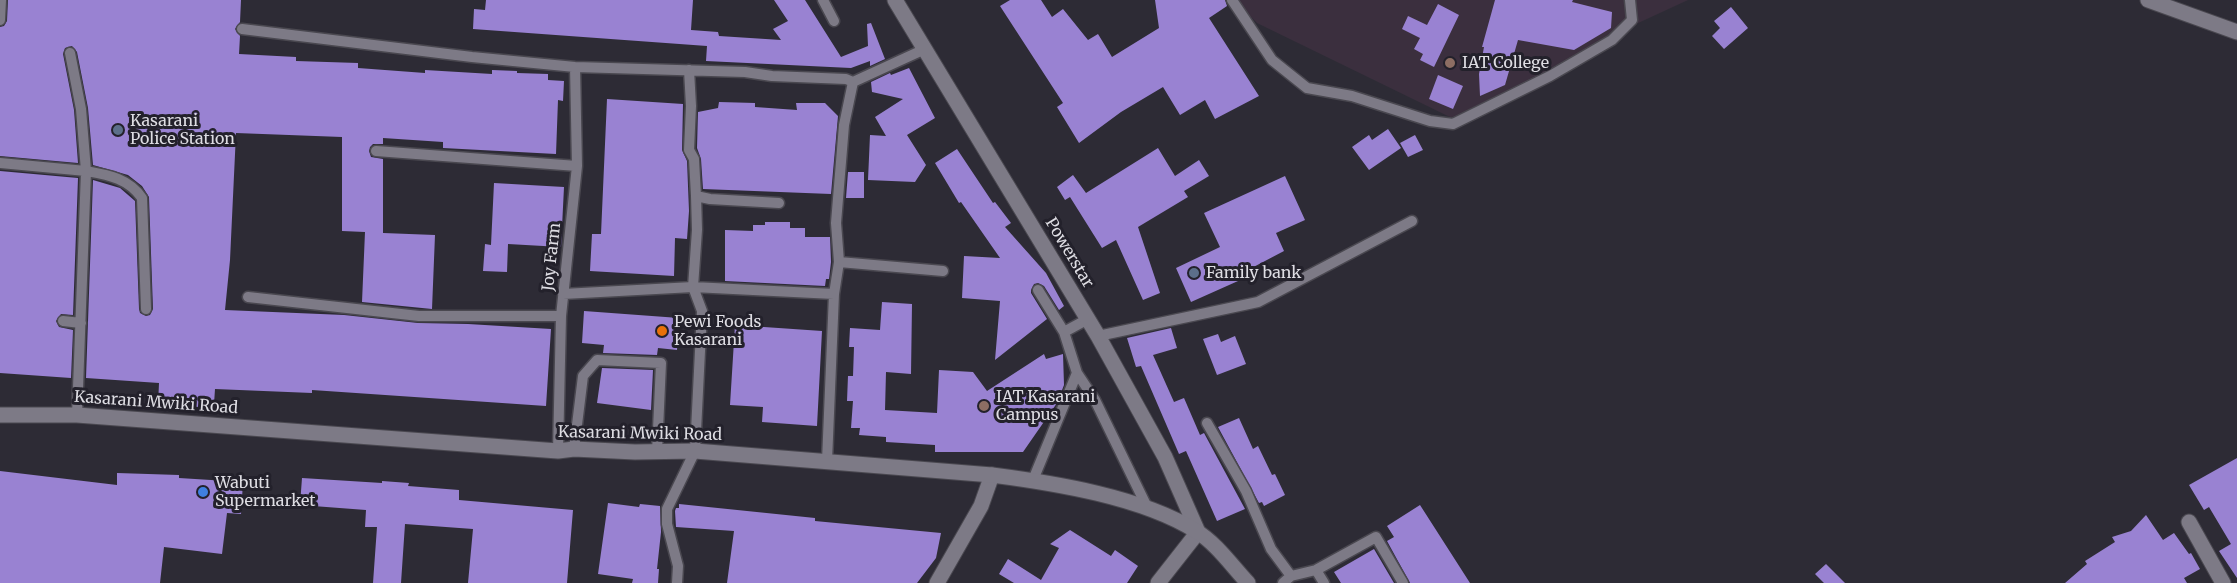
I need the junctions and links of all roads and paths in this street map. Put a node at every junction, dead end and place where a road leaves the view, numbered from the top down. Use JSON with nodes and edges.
{"nodes":[{"id":1,"x":1,"y":0,"type":"edge"},
{"id":2,"x":823,"y":0,"type":"edge"},
{"id":3,"x":896,"y":0,"type":"edge"},
{"id":4,"x":1232,"y":0,"type":"edge"},
{"id":5,"x":1630,"y":0,"type":"edge"},
{"id":6,"x":2148,"y":0,"type":"edge"},
{"id":7,"x":0,"y":20,"type":"edge"},
{"id":8,"x":834,"y":21,"type":"dead end"},
{"id":9,"x":242,"y":29,"type":"dead end"},
{"id":10,"x":2237,"y":32,"type":"edge"},
{"id":11,"x":925,"y":49,"type":"junction"},
{"id":12,"x":70,"y":53,"type":"dead end"},
{"id":13,"x":575,"y":67,"type":"junction"},
{"id":14,"x":689,"y":70,"type":"junction"},
{"id":15,"x":853,"y":82,"type":"junction"},
{"id":16,"x":376,"y":151,"type":"dead end"},
{"id":17,"x":0,"y":163,"type":"edge"},
{"id":18,"x":577,"y":166,"type":"junction"},
{"id":19,"x":86,"y":171,"type":"junction"},
{"id":20,"x":696,"y":196,"type":"junction"},
{"id":21,"x":779,"y":203,"type":"dead end"},
{"id":22,"x":1412,"y":221,"type":"dead end"},
{"id":23,"x":839,"y":262,"type":"junction"},
{"id":24,"x":943,"y":271,"type":"dead end"},
{"id":25,"x":693,"y":287,"type":"junction"},
{"id":26,"x":1038,"y":290,"type":"dead end"},
{"id":27,"x":563,"y":294,"type":"junction"},
{"id":28,"x":834,"y":294,"type":"junction"},
{"id":29,"x":248,"y":297,"type":"dead end"},
{"id":30,"x":146,"y":309,"type":"dead end"},
{"id":31,"x":561,"y":316,"type":"junction"},
{"id":32,"x":1088,"y":319,"type":"junction"},
{"id":33,"x":63,"y":321,"type":"dead end"},
{"id":34,"x":81,"y":323,"type":"junction"},
{"id":35,"x":1064,"y":332,"type":"junction"},
{"id":36,"x":1098,"y":336,"type":"junction"},
{"id":37,"x":1077,"y":373,"type":"junction"},
{"id":38,"x":0,"y":415,"type":"edge"},
{"id":39,"x":77,"y":415,"type":"junction"},
{"id":40,"x":1207,"y":423,"type":"dead end"},
{"id":41,"x":574,"y":449,"type":"junction"},
{"id":42,"x":558,"y":450,"type":"junction"},
{"id":43,"x":695,"y":451,"type":"junction"},
{"id":44,"x":657,"y":452,"type":"junction"},
{"id":45,"x":827,"y":461,"type":"junction"},
{"id":46,"x":992,"y":475,"type":"junction"},
{"id":47,"x":1033,"y":480,"type":"junction"},
{"id":48,"x":1148,"y":507,"type":"junction"},
{"id":49,"x":2189,"y":522,"type":"dead end"},
{"id":50,"x":1198,"y":532,"type":"junction"},
{"id":51,"x":1316,"y":570,"type":"junction"},
{"id":52,"x":1287,"y":580,"type":"edge"},
{"id":53,"x":677,"y":583,"type":"edge"},
{"id":54,"x":937,"y":583,"type":"edge"},
{"id":55,"x":1158,"y":583,"type":"edge"},
{"id":56,"x":1248,"y":583,"type":"edge"},
{"id":57,"x":1324,"y":583,"type":"edge"},
{"id":58,"x":1403,"y":583,"type":"edge"},
{"id":59,"x":2223,"y":583,"type":"edge"}],
"edges":[{"from":1,"to":7,"type":"lane"},
{"from":2,"to":8,"type":"lane"},
{"from":3,"to":11,"type":"main road","name":"Powerstar"},
{"from":4,"to":5,"type":"lane"},
{"from":6,"to":10,"type":"main road"},
{"from":9,"to":13,"type":"lane"},
{"from":11,"to":15,"type":"lane"},
{"from":11,"to":32,"type":"main road","name":"Powerstar"},
{"from":12,"to":19,"type":"lane"},
{"from":13,"to":14,"type":"lane"},
{"from":13,"to":18,"type":"lane","name":"Joy Farm"},
{"from":14,"to":15,"type":"lane"},
{"from":14,"to":20,"type":"lane"},
{"from":15,"to":23,"type":"lane"},
{"from":16,"to":18,"type":"lane"},
{"from":17,"to":19,"type":"lane"},
{"from":18,"to":27,"type":"lane","name":"Joy Farm"},
{"from":19,"to":30,"type":"lane"},
{"from":19,"to":34,"type":"lane"},
{"from":20,"to":21,"type":"lane"},
{"from":20,"to":25,"type":"lane"},
{"from":22,"to":36,"type":"lane"},
{"from":23,"to":24,"type":"lane"},
{"from":23,"to":28,"type":"lane"},
{"from":25,"to":27,"type":"lane"},
{"from":25,"to":28,"type":"lane"},
{"from":25,"to":43,"type":"lane"},
{"from":26,"to":35,"type":"lane"},
{"from":27,"to":31,"type":"lane","name":"Joy Farm"},
{"from":28,"to":45,"type":"lane"},
{"from":29,"to":31,"type":"lane"},
{"from":31,"to":42,"type":"lane","name":"Joy Farm"},
{"from":32,"to":35,"type":"lane"},
{"from":32,"to":36,"type":"main road","name":"Powerstar"},
{"from":33,"to":34,"type":"lane"},
{"from":34,"to":39,"type":"lane"},
{"from":35,"to":37,"type":"lane"},
{"from":36,"to":50,"type":"main road","name":"Powerstar"},
{"from":37,"to":47,"type":"lane"},
{"from":37,"to":48,"type":"lane"},
{"from":38,"to":39,"type":"main road","name":"Kasarani Mwiki Road"},
{"from":39,"to":42,"type":"main road","name":"Kasarani Mwiki Road"},
{"from":40,"to":52,"type":"lane"},
{"from":41,"to":42,"type":"main road","name":"Kasarani Mwiki Road"},
{"from":41,"to":44,"type":"main road","name":"Kasarani Mwiki Road"},
{"from":41,"to":44,"type":"lane"},
{"from":43,"to":44,"type":"main road","name":"Kasarani Mwiki Road"},
{"from":43,"to":45,"type":"main road","name":"Kasarani Mwiki Road"},
{"from":43,"to":53,"type":"lane"},
{"from":45,"to":46,"type":"main road","name":"Kasarani Mwiki Road"},
{"from":46,"to":47,"type":"main road","name":"Kasarani Mwiki Road"},
{"from":46,"to":54,"type":"main road"},
{"from":47,"to":48,"type":"main road","name":"Kasarani Mwiki Road"},
{"from":48,"to":50,"type":"main road","name":"Kasarani Mwiki Road"},
{"from":49,"to":59,"type":"main road"},
{"from":50,"to":55,"type":"main road"},
{"from":50,"to":56,"type":"main road","name":"Kasarani Mwiki Road"},
{"from":51,"to":52,"type":"lane"},
{"from":51,"to":57,"type":"lane"},
{"from":51,"to":58,"type":"lane"}]}
